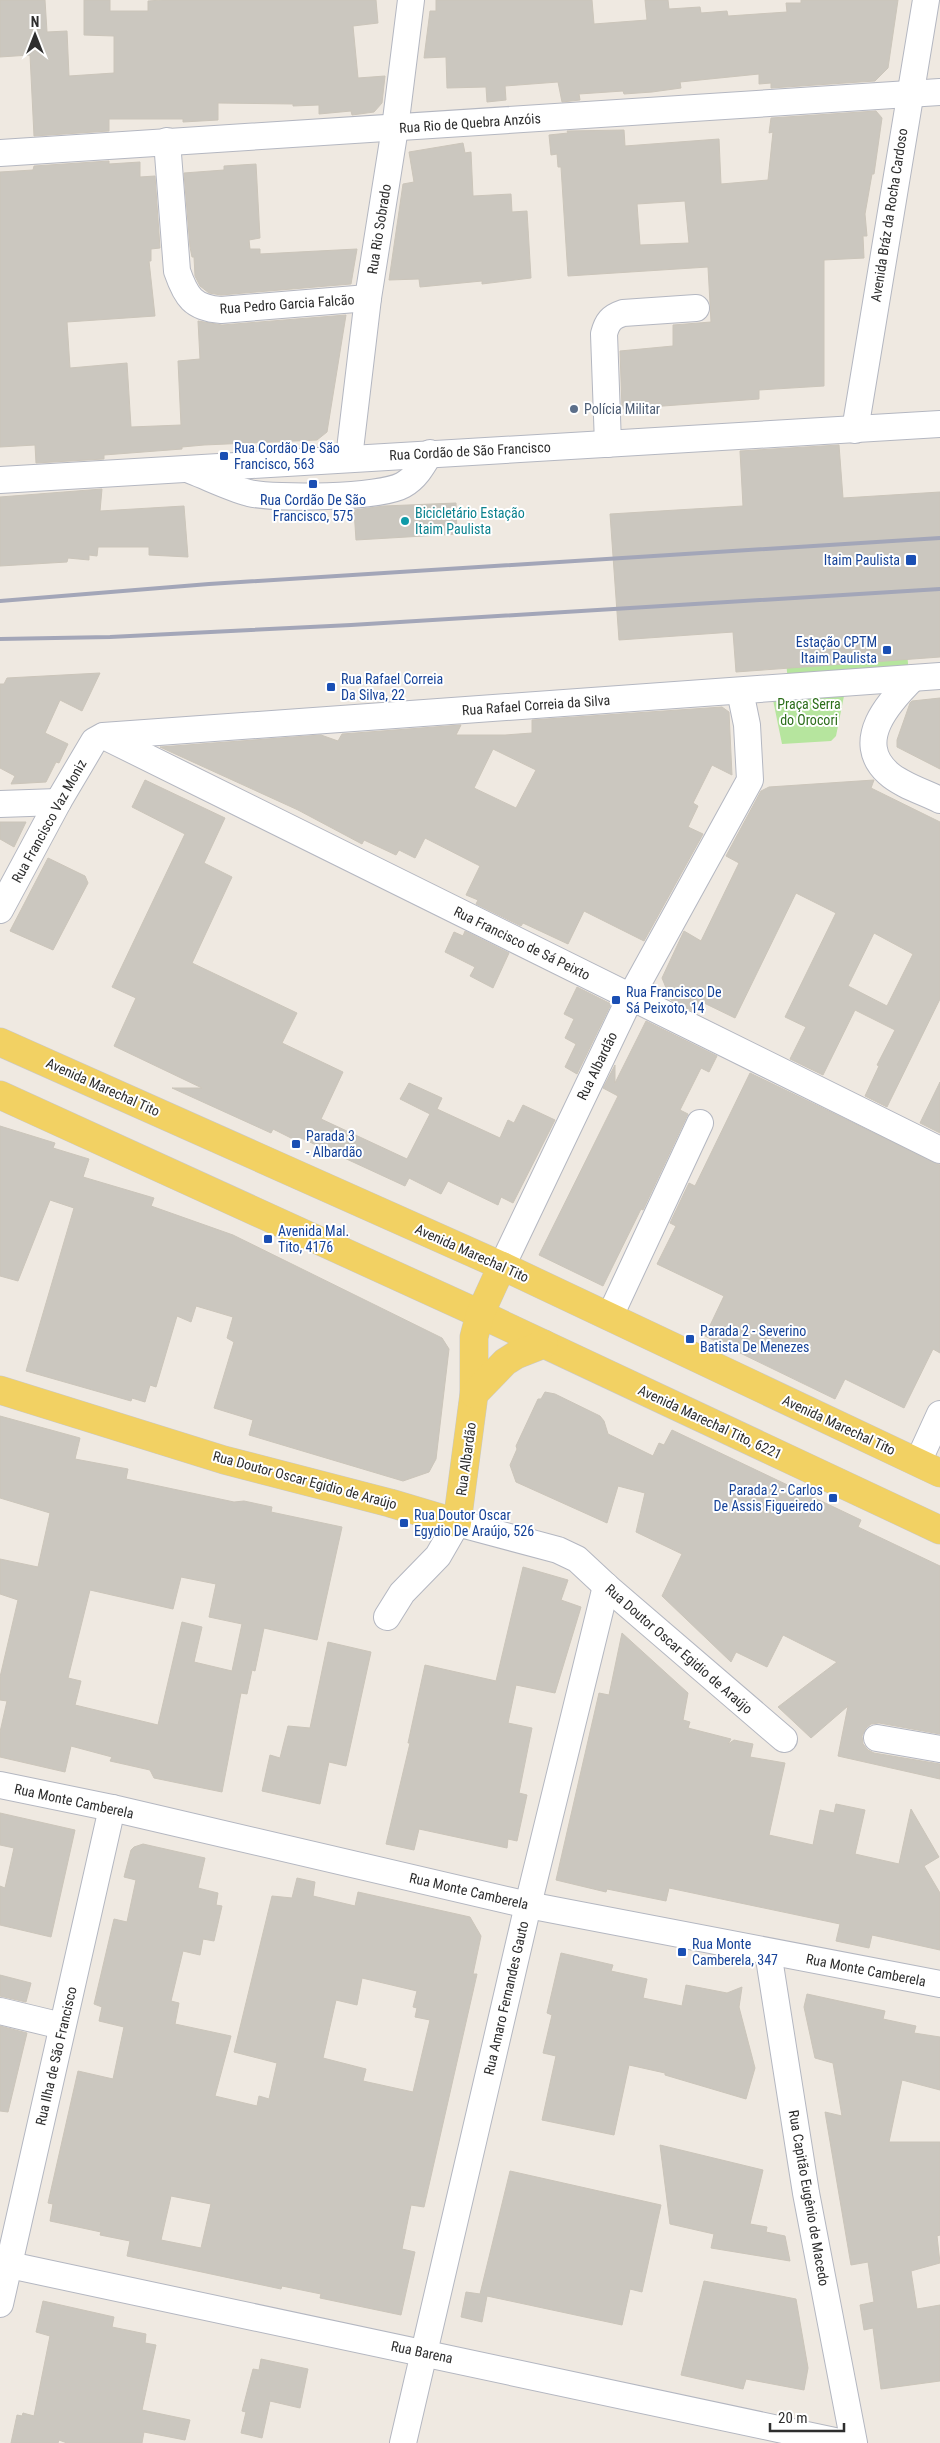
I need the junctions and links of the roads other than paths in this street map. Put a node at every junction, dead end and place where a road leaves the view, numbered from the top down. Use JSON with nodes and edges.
{"nodes":[{"id":1,"x":411,"y":0,"type":"edge"},
{"id":2,"x":926,"y":0,"type":"edge"},
{"id":3,"x":940,"y":92,"type":"edge"},
{"id":4,"x":909,"y":94,"type":"junction"},
{"id":5,"x":395,"y":128,"type":"junction"},
{"id":6,"x":167,"y":141,"type":"junction"},
{"id":7,"x":0,"y":153,"type":"edge"},
{"id":8,"x":368,"y":298,"type":"junction"},
{"id":9,"x":696,"y":308,"type":"dead end"},
{"id":10,"x":940,"y":424,"type":"edge"},
{"id":11,"x":855,"y":430,"type":"junction"},
{"id":12,"x":608,"y":444,"type":"junction"},
{"id":13,"x":430,"y":454,"type":"junction"},
{"id":14,"x":349,"y":458,"type":"junction"},
{"id":15,"x":183,"y":468,"type":"junction"},
{"id":16,"x":0,"y":480,"type":"edge"},
{"id":17,"x":940,"y":676,"type":"edge"},
{"id":18,"x":913,"y":678,"type":"junction"},
{"id":19,"x":740,"y":691,"type":"junction"},
{"id":20,"x":103,"y":736,"type":"junction"},
{"id":21,"x":940,"y":800,"type":"edge"},
{"id":22,"x":58,"y":802,"type":"junction"},
{"id":23,"x":0,"y":804,"type":"edge"},
{"id":24,"x":0,"y":910,"type":"edge"},
{"id":25,"x":631,"y":996,"type":"junction"},
{"id":26,"x":0,"y":1042,"type":"edge"},
{"id":27,"x":0,"y":1095,"type":"edge"},
{"id":28,"x":700,"y":1123,"type":"dead end"},
{"id":29,"x":940,"y":1150,"type":"edge"},
{"id":30,"x":502,"y":1266,"type":"junction"},
{"id":31,"x":480,"y":1314,"type":"junction"},
{"id":32,"x":610,"y":1316,"type":"junction"},
{"id":33,"x":544,"y":1344,"type":"junction"},
{"id":34,"x":0,"y":1390,"type":"edge"},
{"id":35,"x":474,"y":1394,"type":"junction"},
{"id":36,"x":940,"y":1414,"type":"edge"},
{"id":37,"x":929,"y":1467,"type":"edge"},
{"id":38,"x":457,"y":1523,"type":"junction"},
{"id":39,"x":940,"y":1530,"type":"edge"},
{"id":40,"x":606,"y":1586,"type":"junction"},
{"id":41,"x":387,"y":1617,"type":"dead end"},
{"id":42,"x":877,"y":1738,"type":"dead end"},
{"id":43,"x":784,"y":1739,"type":"dead end"},
{"id":44,"x":940,"y":1749,"type":"edge"},
{"id":45,"x":0,"y":1785,"type":"edge"},
{"id":46,"x":112,"y":1808,"type":"junction"},
{"id":47,"x":528,"y":1905,"type":"junction"},
{"id":48,"x":768,"y":1952,"type":"junction"},
{"id":49,"x":940,"y":1984,"type":"edge"},
{"id":50,"x":0,"y":2011,"type":"edge"},
{"id":51,"x":62,"y":2026,"type":"junction"},
{"id":52,"x":4,"y":2264,"type":"edge"},
{"id":53,"x":0,"y":2304,"type":"edge"},
{"id":54,"x":423,"y":2352,"type":"junction"},
{"id":55,"x":403,"y":2443,"type":"edge"},
{"id":56,"x":844,"y":2443,"type":"edge"},
{"id":57,"x":854,"y":2443,"type":"edge"}],
"edges":[{"from":1,"to":5,"type":"street","name":"Rua Rio Sobrado"},
{"from":2,"to":4,"type":"street","name":"Avenida Bráz da Rocha Cardoso"},
{"from":3,"to":4,"type":"street","name":"Rua Rio de Quebra Anzóis"},
{"from":4,"to":5,"type":"street","name":"Rua Rio de Quebra Anzóis"},
{"from":4,"to":11,"type":"street","name":"Avenida Bráz da Rocha Cardoso"},
{"from":5,"to":6,"type":"street","name":"Rua Rio de Quebra Anzóis"},
{"from":5,"to":8,"type":"street","name":"Rua Rio Sobrado"},
{"from":6,"to":7,"type":"street","name":"Rua Rio de Quebra Anzóis"},
{"from":6,"to":8,"type":"street","name":"Rua Pedro Garcia Falcão"},
{"from":8,"to":14,"type":"street","name":"Rua Rio Sobrado"},
{"from":9,"to":12,"type":"street"},
{"from":10,"to":11,"type":"street","name":"Rua Cordão de São Francisco"},
{"from":11,"to":12,"type":"street","name":"Rua Cordão de São Francisco"},
{"from":12,"to":13,"type":"street","name":"Rua Cordão de São Francisco"},
{"from":13,"to":14,"type":"street","name":"Rua Cordão de São Francisco"},
{"from":13,"to":15,"type":"street"},
{"from":14,"to":15,"type":"street","name":"Rua Cordão de São Francisco"},
{"from":15,"to":16,"type":"street","name":"Rua Cordão de São Francisco"},
{"from":17,"to":18,"type":"street","name":"Rua Rafael Correia da Silva"},
{"from":18,"to":19,"type":"street","name":"Rua Rafael Correia da Silva"},
{"from":18,"to":21,"type":"street"},
{"from":19,"to":20,"type":"street","name":"Rua Rafael Correia da Silva"},
{"from":19,"to":25,"type":"street","name":"Rua Albardão"},
{"from":20,"to":22,"type":"street","name":"Rua Francisco Vaz Moniz"},
{"from":20,"to":25,"type":"street","name":"Rua Francisco de Sá Peixto"},
{"from":22,"to":23,"type":"street"},
{"from":22,"to":24,"type":"street","name":"Rua Francisco Vaz Moniz"},
{"from":25,"to":29,"type":"street","name":"Rua Francisco de Sá Peixto"},
{"from":25,"to":30,"type":"street","name":"Rua Albardão"},
{"from":26,"to":30,"type":"main road","name":"Avenida Marechal Tito"},
{"from":27,"to":31,"type":"main road"},
{"from":28,"to":32,"type":"street"},
{"from":30,"to":31,"type":"main road","name":"Rua Albardão"},
{"from":30,"to":32,"type":"main road","name":"Avenida Marechal Tito"},
{"from":31,"to":33,"type":"main road","name":"Avenida Marechal Tito, 6221"},
{"from":31,"to":35,"type":"main road","name":"Rua Albardão"},
{"from":32,"to":37,"type":"main road","name":"Avenida Marechal Tito"},
{"from":33,"to":35,"type":"main road"},
{"from":33,"to":39,"type":"main road","name":"Avenida Marechal Tito, 6221"},
{"from":34,"to":38,"type":"main road","name":"Rua Doutor Oscar Egidio de Araújo"},
{"from":35,"to":38,"type":"main road","name":"Rua Albardão"},
{"from":36,"to":37,"type":"street"},
{"from":38,"to":40,"type":"street","name":"Rua Doutor Oscar Egidio de Araújo"},
{"from":38,"to":41,"type":"street"},
{"from":40,"to":43,"type":"street","name":"Rua Doutor Oscar Egidio de Araújo"},
{"from":40,"to":47,"type":"street","name":"Rua Amaro Fernandes Gauto"},
{"from":42,"to":44,"type":"street"},
{"from":45,"to":46,"type":"street","name":"Rua Monte Camberela"},
{"from":46,"to":47,"type":"street","name":"Rua Monte Camberela"},
{"from":46,"to":51,"type":"street","name":"Rua Ilha de São Francisco"},
{"from":47,"to":48,"type":"street","name":"Rua Monte Camberela"},
{"from":47,"to":54,"type":"street","name":"Rua Amaro Fernandes Gauto"},
{"from":48,"to":49,"type":"street","name":"Rua Monte Camberela"},
{"from":48,"to":57,"type":"street","name":"Rua Capitão Eugênio de Macedo"},
{"from":50,"to":51,"type":"street"},
{"from":51,"to":52,"type":"street","name":"Rua Ilha de São Francisco"},
{"from":52,"to":53,"type":"street","name":"Rua Ilha de São Francisco"},
{"from":52,"to":54,"type":"street","name":"Rua Barena"},
{"from":54,"to":55,"type":"street","name":"Rua Amaro Fernandes Gauto"},
{"from":54,"to":56,"type":"street","name":"Rua Barena"}]}
